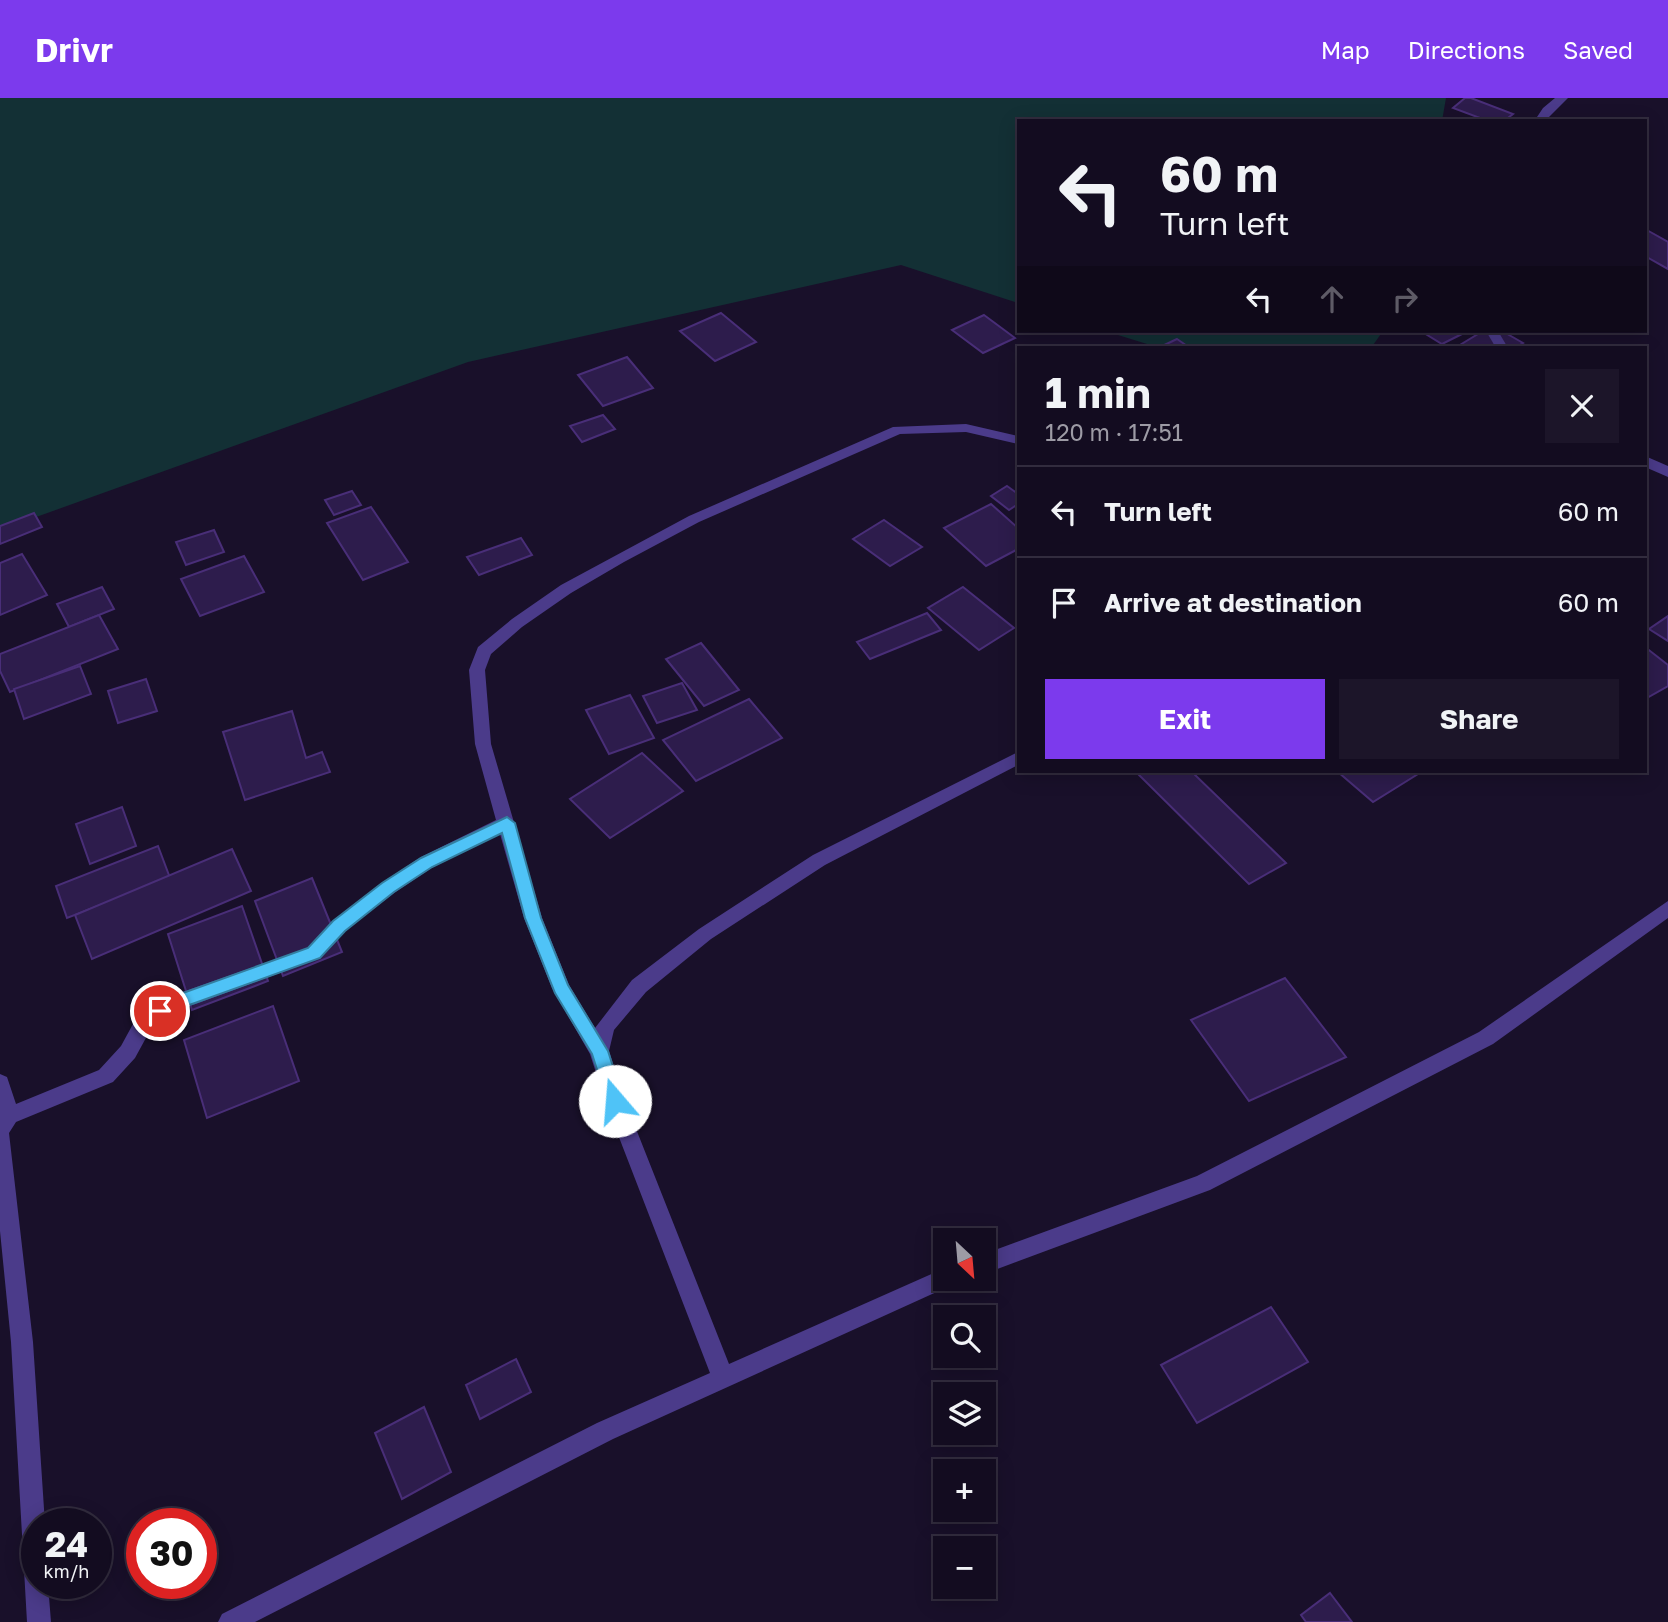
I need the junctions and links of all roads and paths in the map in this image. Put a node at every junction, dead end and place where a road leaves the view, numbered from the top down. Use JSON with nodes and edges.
{"nodes":[{"id":1,"x":1562,"y":98,"type":"edge"},
{"id":2,"x":1545,"y":119,"type":"edge"},
{"id":3,"x":1017,"y":440,"type":"edge"},
{"id":4,"x":1647,"y":462,"type":"edge"},
{"id":5,"x":1668,"y":472,"type":"edge"},
{"id":6,"x":1017,"y":759,"type":"edge"},
{"id":7,"x":507,"y":823,"type":"junction"},
{"id":8,"x":1668,"y":908,"type":"edge"},
{"id":9,"x":600,"y":1051,"type":"junction"},
{"id":10,"x":0,"y":1083,"type":"edge"},
{"id":11,"x":3,"y":1127,"type":"edge"},
{"id":12,"x":996,"y":1260,"type":"edge"},
{"id":13,"x":933,"y":1283,"type":"edge"},
{"id":14,"x":723,"y":1378,"type":"junction"},
{"id":15,"x":38,"y":1622,"type":"edge"},
{"id":16,"x":230,"y":1622,"type":"edge"}],
"edges":[{"from":1,"to":2,"type":"street"},
{"from":3,"to":7,"type":"street"},
{"from":4,"to":5,"type":"street"},
{"from":6,"to":9,"type":"street"},
{"from":7,"to":9,"type":"street"},
{"from":7,"to":11,"type":"street"},
{"from":8,"to":12,"type":"street"},
{"from":9,"to":14,"type":"street"},
{"from":10,"to":11,"type":"street"},
{"from":11,"to":15,"type":"street"},
{"from":13,"to":14,"type":"street"},
{"from":14,"to":16,"type":"street"}]}
